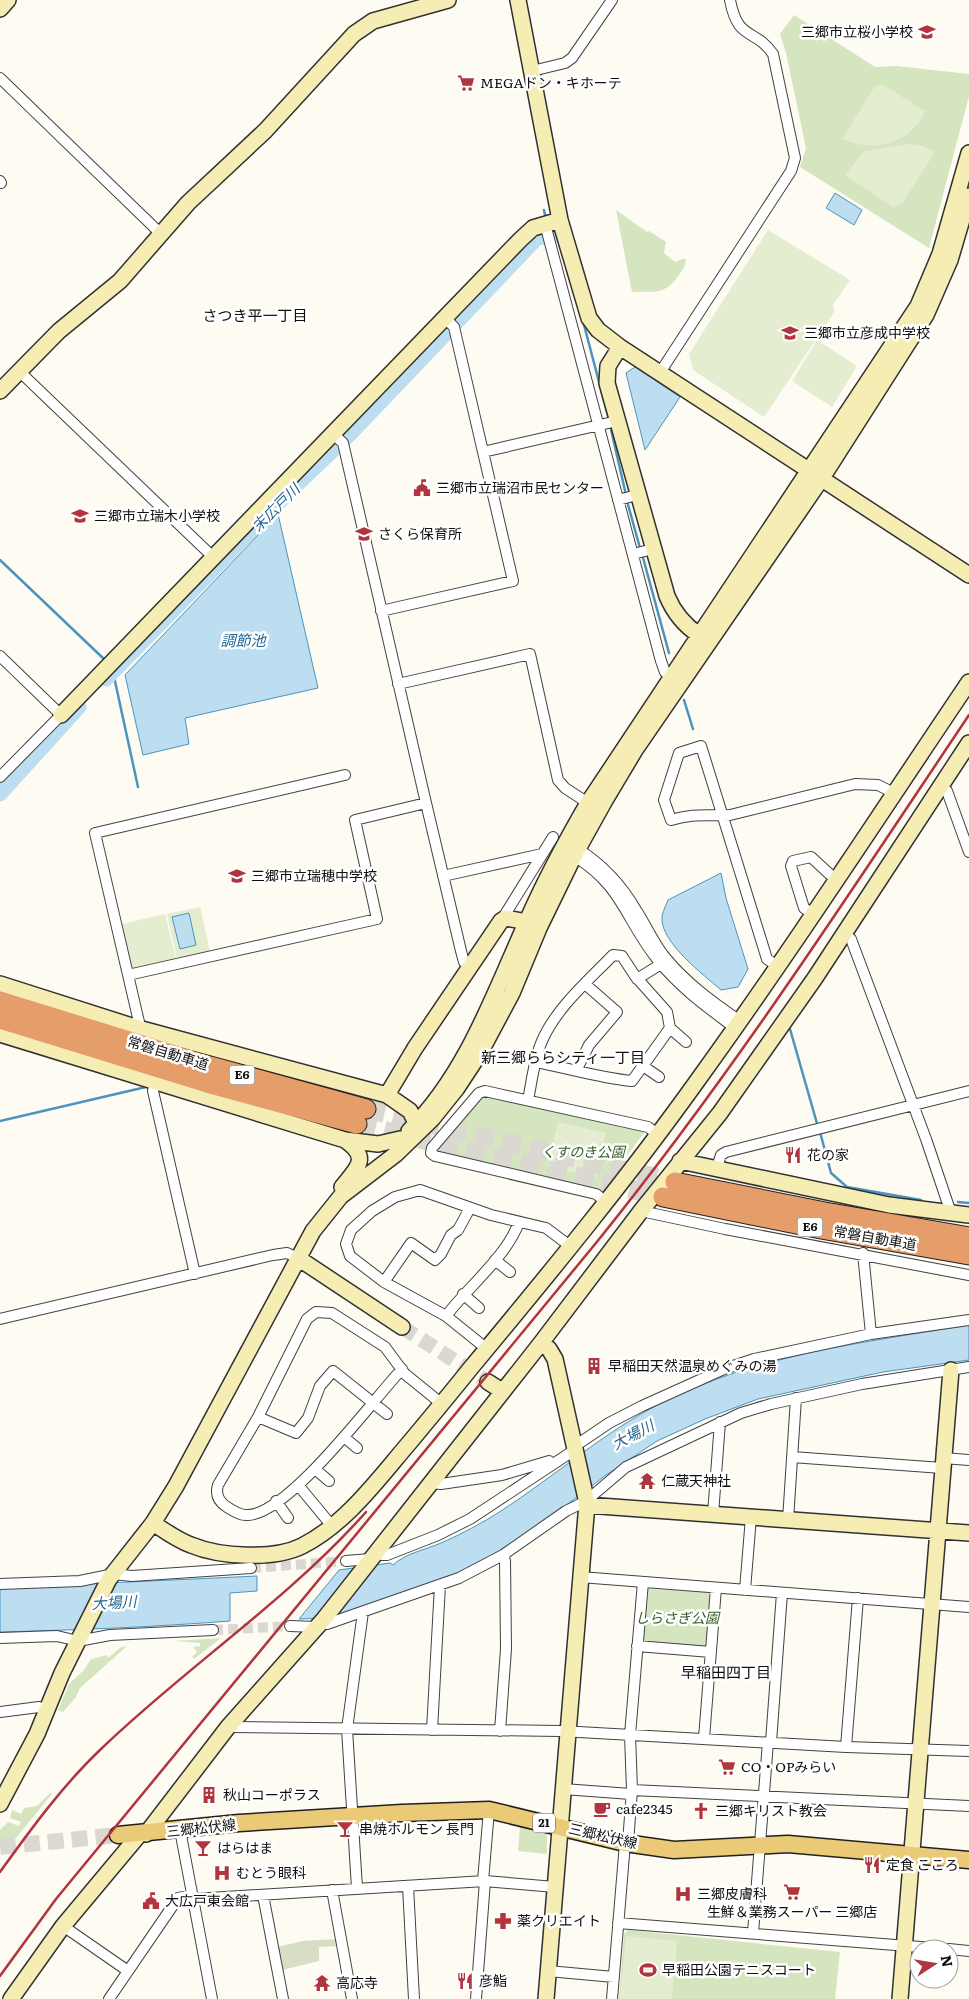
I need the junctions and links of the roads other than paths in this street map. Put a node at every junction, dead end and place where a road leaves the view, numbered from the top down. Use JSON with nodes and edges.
{"nodes":[{"id":1,"x":8,"y":0,"type":"edge"},
{"id":2,"x":448,"y":0,"type":"edge"},
{"id":3,"x":518,"y":0,"type":"edge"},
{"id":4,"x":612,"y":0,"type":"edge"},
{"id":5,"x":730,"y":0,"type":"edge"},
{"id":6,"x":0,"y":9,"type":"edge"},
{"id":7,"x":532,"y":72,"type":"junction"},
{"id":8,"x":0,"y":78,"type":"edge"},
{"id":9,"x":969,"y":153,"type":"edge"},
{"id":10,"x":969,"y":196,"type":"edge"},
{"id":11,"x":560,"y":220,"type":"junction"},
{"id":12,"x":545,"y":224,"type":"junction"},
{"id":13,"x":161,"y":234,"type":"junction"},
{"id":14,"x":449,"y":322,"type":"junction"},
{"id":15,"x":620,"y":346,"type":"junction"},
{"id":16,"x":19,"y":371,"type":"junction"},
{"id":17,"x":661,"y":371,"type":"junction"},
{"id":18,"x":0,"y":391,"type":"edge"},
{"id":19,"x":615,"y":422,"type":"junction"},
{"id":20,"x":598,"y":426,"type":"junction"},
{"id":21,"x":338,"y":439,"type":"junction"},
{"id":22,"x":483,"y":452,"type":"junction"},
{"id":23,"x":816,"y":474,"type":"junction"},
{"id":24,"x":634,"y":496,"type":"junction"},
{"id":25,"x":618,"y":500,"type":"junction"},
{"id":26,"x":649,"y":550,"type":"junction"},
{"id":27,"x":633,"y":554,"type":"junction"},
{"id":28,"x":212,"y":556,"type":"junction"},
{"id":29,"x":969,"y":575,"type":"edge"},
{"id":30,"x":381,"y":611,"type":"junction"},
{"id":31,"x":699,"y":635,"type":"junction"},
{"id":32,"x":0,"y":656,"type":"edge"},
{"id":33,"x":671,"y":677,"type":"junction"},
{"id":34,"x":969,"y":682,"type":"edge"},
{"id":35,"x":398,"y":684,"type":"junction"},
{"id":36,"x":61,"y":715,"type":"junction"},
{"id":37,"x":969,"y":743,"type":"edge"},
{"id":38,"x":345,"y":775,"type":"dead end"},
{"id":39,"x":0,"y":777,"type":"edge"},
{"id":40,"x":940,"y":787,"type":"junction"},
{"id":41,"x":894,"y":793,"type":"junction"},
{"id":42,"x":426,"y":803,"type":"junction"},
{"id":43,"x":588,"y":803,"type":"junction"},
{"id":44,"x":723,"y":815,"type":"junction"},
{"id":45,"x":553,"y":837,"type":"dead end"},
{"id":46,"x":969,"y":852,"type":"edge"},
{"id":47,"x":576,"y":853,"type":"junction"},
{"id":48,"x":542,"y":854,"type":"junction"},
{"id":49,"x":443,"y":876,"type":"junction"},
{"id":50,"x":564,"y":877,"type":"junction"},
{"id":51,"x":836,"y":880,"type":"junction"},
{"id":52,"x":813,"y":914,"type":"junction"},
{"id":53,"x":500,"y":921,"type":"junction"},
{"id":54,"x":527,"y":922,"type":"junction"},
{"id":55,"x":844,"y":934,"type":"junction"},
{"id":56,"x":661,"y":964,"type":"junction"},
{"id":57,"x":779,"y":966,"type":"junction"},
{"id":58,"x":469,"y":967,"type":"junction"},
{"id":59,"x":128,"y":976,"type":"junction"},
{"id":60,"x":637,"y":979,"type":"junction"},
{"id":61,"x":0,"y":984,"type":"edge"},
{"id":62,"x":586,"y":984,"type":"junction"},
{"id":63,"x":0,"y":1001,"type":"edge"},
{"id":64,"x":0,"y":1019,"type":"edge"},
{"id":65,"x":738,"y":1024,"type":"junction"},
{"id":66,"x":138,"y":1028,"type":"junction"},
{"id":67,"x":670,"y":1028,"type":"junction"},
{"id":68,"x":0,"y":1034,"type":"edge"},
{"id":69,"x":686,"y":1042,"type":"dead end"},
{"id":70,"x":536,"y":1062,"type":"junction"},
{"id":71,"x":643,"y":1066,"type":"junction"},
{"id":72,"x":577,"y":1069,"type":"junction"},
{"id":73,"x":659,"y":1077,"type":"dead end"},
{"id":74,"x":156,"y":1083,"type":"junction"},
{"id":75,"x":969,"y":1091,"type":"edge"},
{"id":76,"x":387,"y":1095,"type":"junction"},
{"id":77,"x":528,"y":1100,"type":"junction"},
{"id":78,"x":913,"y":1106,"type":"junction"},
{"id":79,"x":418,"y":1127,"type":"junction"},
{"id":80,"x":657,"y":1134,"type":"junction"},
{"id":81,"x":400,"y":1139,"type":"junction"},
{"id":82,"x":345,"y":1140,"type":"junction"},
{"id":83,"x":680,"y":1161,"type":"junction"},
{"id":84,"x":716,"y":1170,"type":"junction"},
{"id":85,"x":675,"y":1182,"type":"tunnel mouth"},
{"id":86,"x":342,"y":1187,"type":"junction"},
{"id":87,"x":663,"y":1197,"type":"tunnel mouth"},
{"id":88,"x":605,"y":1201,"type":"junction"},
{"id":89,"x":470,"y":1208,"type":"junction"},
{"id":90,"x":641,"y":1211,"type":"junction"},
{"id":91,"x":951,"y":1213,"type":"junction"},
{"id":92,"x":969,"y":1215,"type":"edge"},
{"id":93,"x":519,"y":1222,"type":"junction"},
{"id":94,"x":313,"y":1232,"type":"junction"},
{"id":95,"x":969,"y":1237,"type":"edge"},
{"id":96,"x":570,"y":1246,"type":"junction"},
{"id":97,"x":863,"y":1253,"type":"junction"},
{"id":98,"x":969,"y":1255,"type":"edge"},
{"id":99,"x":298,"y":1258,"type":"junction"},
{"id":100,"x":495,"y":1260,"type":"junction"},
{"id":101,"x":510,"y":1272,"type":"dead end"},
{"id":102,"x":195,"y":1274,"type":"junction"},
{"id":103,"x":969,"y":1275,"type":"edge"},
{"id":104,"x":384,"y":1282,"type":"junction"},
{"id":105,"x":463,"y":1294,"type":"junction"},
{"id":106,"x":479,"y":1308,"type":"dead end"},
{"id":107,"x":446,"y":1316,"type":"junction"},
{"id":108,"x":0,"y":1319,"type":"edge"},
{"id":109,"x":969,"y":1320,"type":"edge"},
{"id":110,"x":402,"y":1327,"type":"tunnel mouth"},
{"id":111,"x":872,"y":1334,"type":"junction"},
{"id":112,"x":541,"y":1343,"type":"junction"},
{"id":113,"x":487,"y":1349,"type":"junction"},
{"id":114,"x":969,"y":1367,"type":"edge"},
{"id":115,"x":402,"y":1369,"type":"junction"},
{"id":116,"x":951,"y":1370,"type":"junction"},
{"id":117,"x":488,"y":1382,"type":"tunnel mouth"},
{"id":118,"x":502,"y":1391,"type":"junction"},
{"id":119,"x":796,"y":1398,"type":"junction"},
{"id":120,"x":372,"y":1403,"type":"junction"},
{"id":121,"x":442,"y":1404,"type":"junction"},
{"id":122,"x":387,"y":1414,"type":"dead end"},
{"id":123,"x":258,"y":1417,"type":"junction"},
{"id":124,"x":720,"y":1422,"type":"junction"},
{"id":125,"x":344,"y":1437,"type":"junction"},
{"id":126,"x":357,"y":1448,"type":"dead end"},
{"id":127,"x":576,"y":1449,"type":"junction"},
{"id":128,"x":792,"y":1457,"type":"junction"},
{"id":129,"x":560,"y":1458,"type":"junction"},
{"id":130,"x":969,"y":1460,"type":"edge"},
{"id":131,"x":942,"y":1463,"type":"junction"},
{"id":132,"x":316,"y":1469,"type":"junction"},
{"id":133,"x":328,"y":1481,"type":"dead end"},
{"id":134,"x":431,"y":1483,"type":"junction"},
{"id":135,"x":298,"y":1485,"type":"junction"},
{"id":136,"x":586,"y":1500,"type":"junction"},
{"id":137,"x":276,"y":1502,"type":"junction"},
{"id":138,"x":713,"y":1514,"type":"junction"},
{"id":139,"x":751,"y":1517,"type":"junction"},
{"id":140,"x":288,"y":1518,"type":"dead end"},
{"id":141,"x":788,"y":1520,"type":"junction"},
{"id":142,"x":153,"y":1523,"type":"junction"},
{"id":143,"x":332,"y":1526,"type":"junction"},
{"id":144,"x":937,"y":1531,"type":"junction"},
{"id":145,"x":969,"y":1533,"type":"edge"},
{"id":146,"x":503,"y":1555,"type":"junction"},
{"id":147,"x":371,"y":1559,"type":"junction"},
{"id":148,"x":346,"y":1561,"type":"tunnel mouth"},
{"id":149,"x":251,"y":1568,"type":"tunnel mouth"},
{"id":150,"x":112,"y":1576,"type":"junction"},
{"id":151,"x":580,"y":1578,"type":"junction"},
{"id":152,"x":643,"y":1582,"type":"junction"},
{"id":153,"x":0,"y":1584,"type":"edge"},
{"id":154,"x":440,"y":1585,"type":"junction"},
{"id":155,"x":716,"y":1588,"type":"junction"},
{"id":156,"x":745,"y":1590,"type":"junction"},
{"id":157,"x":782,"y":1593,"type":"junction"},
{"id":158,"x":858,"y":1598,"type":"junction"},
{"id":159,"x":932,"y":1604,"type":"junction"},
{"id":160,"x":969,"y":1607,"type":"edge"},
{"id":161,"x":363,"y":1612,"type":"junction"},
{"id":162,"x":320,"y":1623,"type":"junction"},
{"id":163,"x":290,"y":1626,"type":"tunnel mouth"},
{"id":164,"x":213,"y":1630,"type":"tunnel mouth"},
{"id":165,"x":80,"y":1637,"type":"junction"},
{"id":166,"x":0,"y":1638,"type":"edge"},
{"id":167,"x":637,"y":1646,"type":"junction"},
{"id":168,"x":711,"y":1652,"type":"junction"},
{"id":169,"x":47,"y":1709,"type":"junction"},
{"id":170,"x":0,"y":1712,"type":"edge"},
{"id":171,"x":228,"y":1727,"type":"junction"},
{"id":172,"x":347,"y":1729,"type":"junction"},
{"id":173,"x":432,"y":1730,"type":"junction"},
{"id":174,"x":500,"y":1731,"type":"junction"},
{"id":175,"x":567,"y":1732,"type":"junction"},
{"id":176,"x":630,"y":1735,"type":"junction"},
{"id":177,"x":704,"y":1738,"type":"junction"},
{"id":178,"x":769,"y":1742,"type":"junction"},
{"id":179,"x":846,"y":1747,"type":"junction"},
{"id":180,"x":920,"y":1749,"type":"junction"},
{"id":181,"x":969,"y":1750,"type":"edge"},
{"id":182,"x":5,"y":1781,"type":"edge"},
{"id":183,"x":563,"y":1789,"type":"junction"},
{"id":184,"x":632,"y":1792,"type":"junction"},
{"id":185,"x":763,"y":1796,"type":"junction"},
{"id":186,"x":0,"y":1804,"type":"edge"},
{"id":187,"x":914,"y":1804,"type":"junction"},
{"id":188,"x":969,"y":1806,"type":"edge"},
{"id":189,"x":489,"y":1810,"type":"junction"},
{"id":190,"x":353,"y":1816,"type":"junction"},
{"id":191,"x":560,"y":1827,"type":"junction"},
{"id":192,"x":180,"y":1830,"type":"junction"},
{"id":193,"x":142,"y":1834,"type":"junction"},
{"id":194,"x":118,"y":1835,"type":"tunnel mouth"},
{"id":195,"x":627,"y":1843,"type":"junction"},
{"id":196,"x":759,"y":1845,"type":"junction"},
{"id":197,"x":911,"y":1855,"type":"junction"},
{"id":198,"x":969,"y":1860,"type":"edge"},
{"id":199,"x":484,"y":1881,"type":"junction"},
{"id":200,"x":408,"y":1886,"type":"junction"},
{"id":201,"x":555,"y":1887,"type":"junction"},
{"id":202,"x":357,"y":1888,"type":"junction"},
{"id":203,"x":332,"y":1890,"type":"junction"},
{"id":204,"x":263,"y":1894,"type":"junction"},
{"id":205,"x":193,"y":1897,"type":"junction"},
{"id":206,"x":618,"y":1923,"type":"junction"},
{"id":207,"x":63,"y":1926,"type":"junction"},
{"id":208,"x":753,"y":1933,"type":"junction"},
{"id":209,"x":904,"y":1946,"type":"junction"},
{"id":210,"x":909,"y":1946,"type":"edge"},
{"id":211,"x":128,"y":1971,"type":"junction"},
{"id":212,"x":548,"y":1971,"type":"junction"},
{"id":213,"x":614,"y":1977,"type":"junction"},
{"id":214,"x":11,"y":1999,"type":"edge"},
{"id":215,"x":109,"y":1999,"type":"edge"},
{"id":216,"x":212,"y":1999,"type":"edge"},
{"id":217,"x":283,"y":1999,"type":"edge"},
{"id":218,"x":352,"y":1999,"type":"edge"},
{"id":219,"x":414,"y":1999,"type":"edge"},
{"id":220,"x":476,"y":1999,"type":"edge"},
{"id":221,"x":546,"y":1999,"type":"edge"},
{"id":222,"x":612,"y":1999,"type":"edge"},
{"id":223,"x":900,"y":1999,"type":"edge"}],
"edges":[{"from":1,"to":6,"type":"street"},
{"from":2,"to":13,"type":"street"},
{"from":3,"to":7,"type":"street"},
{"from":4,"to":7,"type":"street"},
{"from":5,"to":17,"type":"street"},
{"from":7,"to":11,"type":"street"},
{"from":8,"to":13,"type":"street"},
{"from":9,"to":23,"type":"street"},
{"from":10,"to":23,"type":"street"},
{"from":11,"to":12,"type":"street"},
{"from":11,"to":15,"type":"street"},
{"from":12,"to":14,"type":"street"},
{"from":12,"to":20,"type":"street"},
{"from":13,"to":16,"type":"street"},
{"from":14,"to":21,"type":"street"},
{"from":14,"to":22,"type":"street"},
{"from":15,"to":17,"type":"street"},
{"from":15,"to":19,"type":"street"},
{"from":16,"to":18,"type":"street"},
{"from":16,"to":28,"type":"street"},
{"from":17,"to":23,"type":"street"},
{"from":19,"to":20,"type":"street"},
{"from":19,"to":24,"type":"street"},
{"from":20,"to":22,"type":"street"},
{"from":20,"to":25,"type":"street"},
{"from":21,"to":28,"type":"street"},
{"from":21,"to":30,"type":"street"},
{"from":22,"to":30,"type":"street"},
{"from":23,"to":29,"type":"street"},
{"from":23,"to":31,"type":"street"},
{"from":23,"to":47,"type":"street"},
{"from":24,"to":25,"type":"street"},
{"from":24,"to":26,"type":"street"},
{"from":25,"to":27,"type":"street"},
{"from":26,"to":27,"type":"street"},
{"from":26,"to":31,"type":"street"},
{"from":27,"to":33,"type":"street"},
{"from":28,"to":36,"type":"street"},
{"from":30,"to":35,"type":"street"},
{"from":31,"to":33,"type":"street"},
{"from":32,"to":36,"type":"street"},
{"from":33,"to":43,"type":"street"},
{"from":34,"to":41,"type":"street"},
{"from":35,"to":42,"type":"street"},
{"from":35,"to":43,"type":"street"},
{"from":36,"to":39,"type":"street"},
{"from":37,"to":40,"type":"street"},
{"from":38,"to":59,"type":"street"},
{"from":40,"to":46,"type":"street"},
{"from":40,"to":55,"type":"street"},
{"from":41,"to":44,"type":"street"},
{"from":41,"to":51,"type":"street"},
{"from":42,"to":49,"type":"street"},
{"from":42,"to":59,"type":"street"},
{"from":43,"to":54,"type":"street"},
{"from":44,"to":44,"type":"street"},
{"from":44,"to":57,"type":"street"},
{"from":45,"to":48,"type":"street"},
{"from":47,"to":50,"type":"street"},
{"from":47,"to":56,"type":"street"},
{"from":47,"to":65,"type":"street"},
{"from":48,"to":49,"type":"street"},
{"from":48,"to":53,"type":"street"},
{"from":49,"to":58,"type":"street"},
{"from":50,"to":54,"type":"street"},
{"from":50,"to":79,"type":"street"},
{"from":51,"to":52,"type":"street"},
{"from":51,"to":52,"type":"street"},
{"from":52,"to":57,"type":"street"},
{"from":53,"to":54,"type":"street"},
{"from":53,"to":58,"type":"street"},
{"from":54,"to":79,"type":"street"},
{"from":55,"to":78,"type":"street"},
{"from":55,"to":83,"type":"street"},
{"from":56,"to":60,"type":"street"},
{"from":56,"to":65,"type":"street"},
{"from":57,"to":65,"type":"street"},
{"from":58,"to":76,"type":"street"},
{"from":59,"to":66,"type":"street"},
{"from":60,"to":62,"type":"street"},
{"from":60,"to":67,"type":"street"},
{"from":61,"to":66,"type":"street"},
{"from":62,"to":70,"type":"street"},
{"from":62,"to":72,"type":"street"},
{"from":63,"to":64,"type":"highway","name":"常磐自動車道","number":"E6"},
{"from":65,"to":80,"type":"street"},
{"from":66,"to":76,"type":"street"},
{"from":67,"to":69,"type":"street"},
{"from":67,"to":71,"type":"street"},
{"from":68,"to":74,"type":"street"},
{"from":70,"to":72,"type":"street"},
{"from":70,"to":77,"type":"street"},
{"from":71,"to":72,"type":"street"},
{"from":71,"to":73,"type":"street"},
{"from":74,"to":82,"type":"street"},
{"from":74,"to":102,"type":"street"},
{"from":75,"to":78,"type":"street"},
{"from":76,"to":79,"type":"street"},
{"from":77,"to":80,"type":"street"},
{"from":77,"to":88,"type":"street"},
{"from":78,"to":84,"type":"street"},
{"from":78,"to":91,"type":"street"},
{"from":79,"to":81,"type":"street"},
{"from":79,"to":94,"type":"street"},
{"from":80,"to":88,"type":"street"},
{"from":81,"to":82,"type":"street"},
{"from":81,"to":86,"type":"street"},
{"from":82,"to":86,"type":"street"},
{"from":83,"to":84,"type":"street"},
{"from":83,"to":90,"type":"street"},
{"from":84,"to":91,"type":"street"},
{"from":85,"to":95,"type":"highway","name":"常磐自動車道","number":"E6"},
{"from":86,"to":94,"type":"street"},
{"from":87,"to":98,"type":"highway","name":"常磐自動車道","number":"E6"},
{"from":88,"to":96,"type":"street"},
{"from":89,"to":93,"type":"street"},
{"from":89,"to":104,"type":"street"},
{"from":89,"to":104,"type":"street"},
{"from":90,"to":97,"type":"street"},
{"from":90,"to":112,"type":"street"},
{"from":91,"to":92,"type":"street"},
{"from":93,"to":96,"type":"street"},
{"from":93,"to":100,"type":"street"},
{"from":94,"to":99,"type":"street"},
{"from":96,"to":113,"type":"street"},
{"from":97,"to":103,"type":"street"},
{"from":97,"to":111,"type":"street"},
{"from":99,"to":102,"type":"street"},
{"from":99,"to":110,"type":"street"},
{"from":99,"to":142,"type":"street"},
{"from":100,"to":101,"type":"street"},
{"from":100,"to":105,"type":"street"},
{"from":102,"to":108,"type":"street"},
{"from":104,"to":107,"type":"street"},
{"from":105,"to":106,"type":"street"},
{"from":105,"to":107,"type":"street"},
{"from":107,"to":113,"type":"street"},
{"from":109,"to":111,"type":"street"},
{"from":111,"to":127,"type":"street"},
{"from":112,"to":118,"type":"street"},
{"from":112,"to":127,"type":"street"},
{"from":113,"to":121,"type":"street"},
{"from":114,"to":116,"type":"street"},
{"from":115,"to":120,"type":"street"},
{"from":115,"to":121,"type":"street"},
{"from":115,"to":123,"type":"street"},
{"from":116,"to":119,"type":"street"},
{"from":116,"to":131,"type":"street"},
{"from":117,"to":118,"type":"street"},
{"from":118,"to":134,"type":"street"},
{"from":119,"to":124,"type":"street"},
{"from":119,"to":128,"type":"street"},
{"from":120,"to":122,"type":"street"},
{"from":120,"to":123,"type":"street"},
{"from":120,"to":125,"type":"street"},
{"from":121,"to":143,"type":"street"},
{"from":123,"to":137,"type":"street"},
{"from":124,"to":136,"type":"street"},
{"from":124,"to":138,"type":"street"},
{"from":125,"to":126,"type":"street"},
{"from":125,"to":132,"type":"street"},
{"from":127,"to":129,"type":"street"},
{"from":127,"to":136,"type":"street"},
{"from":128,"to":131,"type":"street"},
{"from":128,"to":141,"type":"street"},
{"from":129,"to":134,"type":"street"},
{"from":129,"to":147,"type":"street"},
{"from":130,"to":131,"type":"street"},
{"from":131,"to":144,"type":"street"},
{"from":132,"to":133,"type":"street"},
{"from":132,"to":135,"type":"street"},
{"from":134,"to":147,"type":"street"},
{"from":135,"to":137,"type":"street"},
{"from":135,"to":143,"type":"street"},
{"from":136,"to":138,"type":"street"},
{"from":136,"to":146,"type":"street"},
{"from":136,"to":151,"type":"street"},
{"from":137,"to":140,"type":"street"},
{"from":138,"to":139,"type":"street"},
{"from":139,"to":141,"type":"street"},
{"from":139,"to":156,"type":"street"},
{"from":141,"to":144,"type":"street"},
{"from":142,"to":143,"type":"street"},
{"from":142,"to":150,"type":"street"},
{"from":144,"to":145,"type":"street"},
{"from":144,"to":159,"type":"street"},
{"from":146,"to":154,"type":"street"},
{"from":146,"to":174,"type":"street"},
{"from":147,"to":148,"type":"street"},
{"from":147,"to":162,"type":"street"},
{"from":149,"to":150,"type":"street"},
{"from":150,"to":153,"type":"street"},
{"from":150,"to":165,"type":"street"},
{"from":151,"to":152,"type":"street"},
{"from":151,"to":175,"type":"street"},
{"from":152,"to":155,"type":"street"},
{"from":152,"to":167,"type":"street"},
{"from":154,"to":161,"type":"street"},
{"from":154,"to":173,"type":"street"},
{"from":155,"to":156,"type":"street"},
{"from":155,"to":168,"type":"street"},
{"from":156,"to":157,"type":"street"},
{"from":157,"to":158,"type":"street"},
{"from":157,"to":178,"type":"street"},
{"from":158,"to":159,"type":"street"},
{"from":158,"to":179,"type":"street"},
{"from":159,"to":160,"type":"street"},
{"from":159,"to":180,"type":"street"},
{"from":161,"to":162,"type":"street"},
{"from":161,"to":172,"type":"street"},
{"from":162,"to":163,"type":"street"},
{"from":162,"to":171,"type":"street"},
{"from":164,"to":165,"type":"street"},
{"from":165,"to":166,"type":"street"},
{"from":165,"to":169,"type":"street"},
{"from":167,"to":168,"type":"street"},
{"from":167,"to":176,"type":"street"},
{"from":168,"to":177,"type":"street"},
{"from":169,"to":170,"type":"street"},
{"from":169,"to":182,"type":"street"},
{"from":171,"to":172,"type":"street"},
{"from":171,"to":193,"type":"street"},
{"from":172,"to":173,"type":"street"},
{"from":172,"to":190,"type":"street"},
{"from":173,"to":174,"type":"street"},
{"from":174,"to":175,"type":"street"},
{"from":175,"to":176,"type":"street"},
{"from":175,"to":183,"type":"street"},
{"from":176,"to":177,"type":"street"},
{"from":176,"to":184,"type":"street"},
{"from":177,"to":178,"type":"street"},
{"from":178,"to":179,"type":"street"},
{"from":178,"to":185,"type":"street"},
{"from":179,"to":180,"type":"street"},
{"from":180,"to":181,"type":"street"},
{"from":180,"to":187,"type":"street"},
{"from":182,"to":186,"type":"street"},
{"from":183,"to":184,"type":"street"},
{"from":183,"to":191,"type":"street"},
{"from":184,"to":185,"type":"street"},
{"from":184,"to":195,"type":"street"},
{"from":185,"to":187,"type":"street"},
{"from":185,"to":196,"type":"street"},
{"from":187,"to":188,"type":"street"},
{"from":187,"to":197,"type":"street"},
{"from":189,"to":190,"type":"main road","name":"三郷松伏線","number":"21"},
{"from":189,"to":191,"type":"main road","name":"三郷松伏線","number":"21"},
{"from":189,"to":199,"type":"street"},
{"from":190,"to":192,"type":"main road","name":"三郷松伏線","number":"21"},
{"from":190,"to":202,"type":"street"},
{"from":191,"to":195,"type":"main road","name":"三郷松伏線","number":"21"},
{"from":191,"to":201,"type":"street"},
{"from":192,"to":193,"type":"main road","name":"三郷松伏線","number":"21"},
{"from":192,"to":205,"type":"street"},
{"from":193,"to":194,"type":"main road","name":"三郷松伏線","number":"21"},
{"from":193,"to":207,"type":"street"},
{"from":195,"to":196,"type":"main road","name":"三郷松伏線","number":"21"},
{"from":195,"to":206,"type":"street"},
{"from":196,"to":197,"type":"main road","name":"三郷松伏線","number":"21"},
{"from":196,"to":208,"type":"street"},
{"from":197,"to":198,"type":"main road","name":"三郷松伏線","number":"21"},
{"from":197,"to":209,"type":"street"},
{"from":199,"to":200,"type":"street"},
{"from":199,"to":201,"type":"street"},
{"from":199,"to":220,"type":"street"},
{"from":200,"to":202,"type":"street"},
{"from":200,"to":219,"type":"street"},
{"from":201,"to":212,"type":"street"},
{"from":202,"to":203,"type":"street"},
{"from":203,"to":204,"type":"street"},
{"from":203,"to":218,"type":"street"},
{"from":204,"to":205,"type":"street"},
{"from":204,"to":217,"type":"street"},
{"from":205,"to":211,"type":"street"},
{"from":205,"to":216,"type":"street"},
{"from":206,"to":208,"type":"street"},
{"from":206,"to":213,"type":"street"},
{"from":207,"to":211,"type":"street"},
{"from":207,"to":214,"type":"street"},
{"from":208,"to":209,"type":"street"},
{"from":209,"to":210,"type":"street"},
{"from":209,"to":223,"type":"street"},
{"from":211,"to":215,"type":"street"},
{"from":212,"to":213,"type":"street"},
{"from":212,"to":221,"type":"street"},
{"from":213,"to":222,"type":"street"}]}
